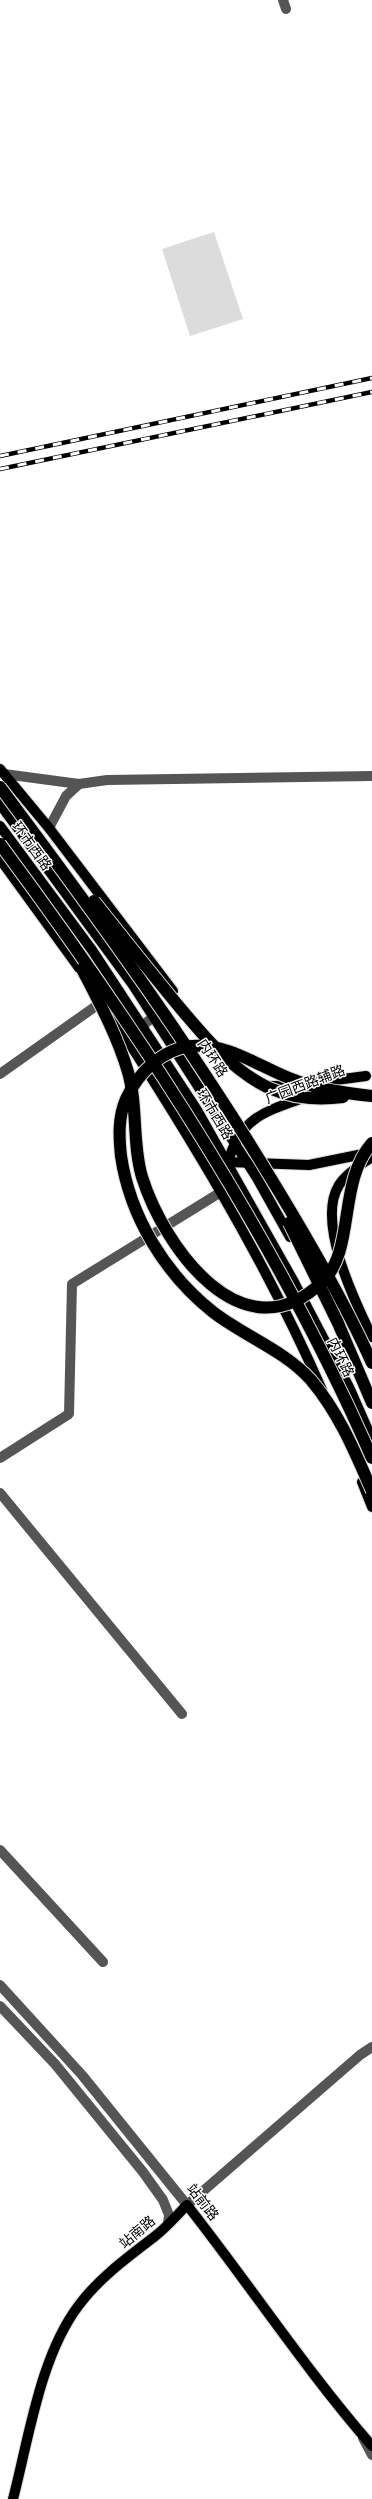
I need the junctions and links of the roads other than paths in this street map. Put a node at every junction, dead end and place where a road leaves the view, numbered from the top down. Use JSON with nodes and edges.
{"nodes":[{"id":1,"x":1,"y":776,"type":"edge"},
{"id":2,"x":372,"y":776,"type":"edge"},
{"id":3,"x":79,"y":784,"type":"junction"},
{"id":4,"x":0,"y":788,"type":"edge"},
{"id":5,"x":0,"y":804,"type":"edge"},
{"id":6,"x":0,"y":826,"type":"edge"},
{"id":7,"x":49,"y":828,"type":"junction"},
{"id":8,"x":57,"y":837,"type":"junction"},
{"id":9,"x":0,"y":844,"type":"edge"},
{"id":10,"x":36,"y":852,"type":"junction"},
{"id":11,"x":0,"y":859,"type":"edge"},
{"id":12,"x":60,"y":927,"type":"junction"},
{"id":13,"x":94,"y":932,"type":"junction"},
{"id":14,"x":144,"y":954,"type":"junction"},
{"id":15,"x":103,"y":1001,"type":"junction"},
{"id":16,"x":154,"y":1016,"type":"junction"},
{"id":17,"x":143,"y":1025,"type":"junction"},
{"id":18,"x":0,"y":1074,"type":"edge"},
{"id":19,"x":369,"y":1075,"type":"edge"},
{"id":20,"x":372,"y":1091,"type":"edge"},
{"id":21,"x":372,"y":1096,"type":"edge"},
{"id":22,"x":234,"y":1142,"type":"junction"},
{"id":23,"x":372,"y":1143,"type":"edge"},
{"id":24,"x":372,"y":1152,"type":"edge"},
{"id":25,"x":372,"y":1158,"type":"edge"},
{"id":26,"x":228,"y":1162,"type":"junction"},
{"id":27,"x":248,"y":1163,"type":"junction"},
{"id":28,"x":262,"y":1163,"type":"junction"},
{"id":29,"x":210,"y":1173,"type":"junction"},
{"id":30,"x":221,"y":1192,"type":"junction"},
{"id":31,"x":248,"y":1198,"type":"junction"},
{"id":32,"x":230,"y":1208,"type":"junction"},
{"id":33,"x":372,"y":1337,"type":"edge"},
{"id":34,"x":372,"y":1363,"type":"edge"},
{"id":35,"x":372,"y":1397,"type":"edge"},
{"id":36,"x":372,"y":1403,"type":"edge"},
{"id":37,"x":372,"y":1438,"type":"edge"},
{"id":38,"x":372,"y":1451,"type":"edge"},
{"id":39,"x":0,"y":1458,"type":"edge"},
{"id":40,"x":352,"y":1458,"type":"junction"},
{"id":41,"x":372,"y":1458,"type":"edge"},
{"id":42,"x":372,"y":1491,"type":"edge"},
{"id":43,"x":0,"y":1493,"type":"edge"},
{"id":44,"x":372,"y":1507,"type":"edge"},
{"id":45,"x":182,"y":1714,"type":"dead end"},
{"id":46,"x":0,"y":1850,"type":"edge"},
{"id":47,"x":103,"y":1962,"type":"dead end"},
{"id":48,"x":0,"y":1985,"type":"edge"},
{"id":49,"x":0,"y":2006,"type":"edge"},
{"id":50,"x":372,"y":2047,"type":"edge"},
{"id":51,"x":187,"y":2205,"type":"junction"},
{"id":52,"x":168,"y":2224,"type":"junction"},
{"id":53,"x":358,"y":2430,"type":"junction"},
{"id":54,"x":372,"y":2446,"type":"edge"},
{"id":55,"x":372,"y":2456,"type":"edge"},
{"id":56,"x":13,"y":2499,"type":"edge"}],
"edges":[{"from":1,"to":3,"type":"street"},
{"from":1,"to":7,"type":"main road"},
{"from":1,"to":20,"type":"highway","bridge":true},
{"from":2,"to":3,"type":"street"},
{"from":3,"to":7,"type":"street"},
{"from":4,"to":28,"type":"highway","name":"内环路","bridge":true},
{"from":5,"to":10,"type":"main road","name":"环市西路"},
{"from":6,"to":17,"type":"main road","name":"环市西路"},
{"from":7,"to":8,"type":"main road"},
{"from":8,"to":10,"type":"street"},
{"from":8,"to":14,"type":"main road"},
{"from":9,"to":12,"type":"highway","name":"内环路","bridge":true},
{"from":10,"to":13,"type":"main road","name":"环市西路"},
{"from":11,"to":15,"type":"main road"},
{"from":12,"to":23,"type":"highway","name":"内环路","bridge":true},
{"from":12,"to":41,"type":"highway","name":"内环路","bridge":true},
{"from":13,"to":14,"type":"main road"},
{"from":13,"to":16,"type":"main road","name":"环市西路"},
{"from":14,"to":16,"type":"main road"},
{"from":14,"to":19,"type":"main road"},
{"from":15,"to":18,"type":"street"},
{"from":15,"to":29,"type":"main road"},
{"from":16,"to":17,"type":"street"},
{"from":16,"to":22,"type":"main road","name":"环市西路"},
{"from":17,"to":26,"type":"main road","name":"环市西路"},
{"from":19,"to":22,"type":"main road","name":"广园西路辅路"},
{"from":21,"to":42,"type":"highway","bridge":true},
{"from":22,"to":26,"type":"main road","name":"广园西路辅路"},
{"from":22,"to":27,"type":"main road","name":"环市西路"},
{"from":24,"to":27,"type":"main road"},
{"from":25,"to":33,"type":"main road"},
{"from":26,"to":27,"type":"main road"},
{"from":26,"to":29,"type":"main road"},
{"from":26,"to":31,"type":"main road","name":"环市西路"},
{"from":27,"to":35,"type":"main road","name":"环市西路"},
{"from":28,"to":34,"type":"highway","name":"内环路","bridge":true},
{"from":28,"to":36,"type":"highway","bridge":true},
{"from":29,"to":30,"type":"main road"},
{"from":30,"to":32,"type":"main road"},
{"from":30,"to":39,"type":"street"},
{"from":31,"to":32,"type":"main road"},
{"from":31,"to":37,"type":"main road","name":"环市西路"},
{"from":32,"to":40,"type":"main road"},
{"from":38,"to":40,"type":"main road"},
{"from":40,"to":44,"type":"main road"},
{"from":43,"to":45,"type":"street"},
{"from":46,"to":47,"type":"street"},
{"from":48,"to":51,"type":"street","name":"站前路"},
{"from":49,"to":52,"type":"street"},
{"from":50,"to":51,"type":"street","name":"站南路"},
{"from":51,"to":52,"type":"main road","name":"站南路"},
{"from":51,"to":53,"type":"main road","name":"站前路"},
{"from":52,"to":56,"type":"main road","name":"站南路"},
{"from":53,"to":54,"type":"main road","name":"站前路"},
{"from":53,"to":55,"type":"street"}]}
